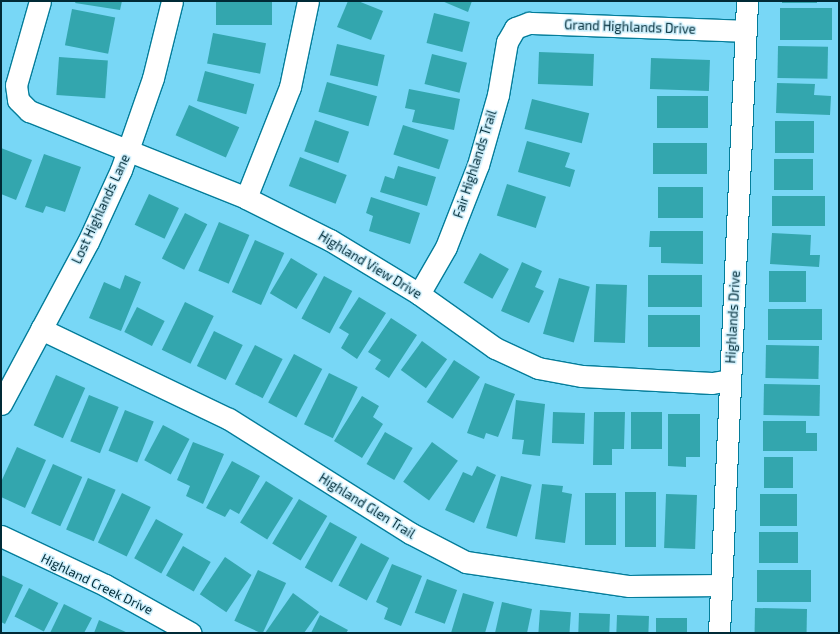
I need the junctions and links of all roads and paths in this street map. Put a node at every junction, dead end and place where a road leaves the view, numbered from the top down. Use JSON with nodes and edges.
{"nodes":[{"id":1,"x":40,"y":1,"type":"edge"},
{"id":2,"x":172,"y":1,"type":"edge"},
{"id":3,"x":308,"y":1,"type":"edge"},
{"id":4,"x":747,"y":1,"type":"edge"},
{"id":5,"x":515,"y":28,"type":"joint"},
{"id":6,"x":746,"y":32,"type":"junction"},
{"id":7,"x":128,"y":149,"type":"junction"},
{"id":8,"x":246,"y":198,"type":"junction"},
{"id":9,"x":419,"y":294,"type":"junction"},
{"id":10,"x":41,"y":329,"type":"junction"},
{"id":11,"x":730,"y":380,"type":"junction"},
{"id":12,"x":1,"y":404,"type":"edge"},
{"id":13,"x":1,"y":536,"type":"edge"},
{"id":14,"x":721,"y":585,"type":"junction"},
{"id":15,"x":191,"y":633,"type":"edge"},
{"id":16,"x":719,"y":633,"type":"edge"}],
"edges":[{"from":1,"to":7,"type":"street","name":"Highland View Drive"},
{"from":2,"to":7,"type":"street","name":"Lost Highlands Lane"},
{"from":3,"to":8,"type":"street"},
{"from":4,"to":6,"type":"street","name":"Highlands Drive"},
{"from":5,"to":6,"type":"street","name":"Grand Highlands Drive"},
{"from":5,"to":9,"type":"street","name":"Fair Highlands Trail"},
{"from":6,"to":11,"type":"street","name":"Highlands Drive"},
{"from":7,"to":8,"type":"street","name":"Highland View Drive"},
{"from":7,"to":10,"type":"street","name":"Lost Highlands Lane"},
{"from":8,"to":9,"type":"street","name":"Highland View Drive"},
{"from":9,"to":11,"type":"street","name":"Highland View Drive"},
{"from":10,"to":12,"type":"street","name":"Lost Highlands Lane"},
{"from":10,"to":14,"type":"street","name":"Highland Glen Trail"},
{"from":11,"to":14,"type":"street","name":"Highlands Drive"},
{"from":13,"to":15,"type":"street","name":"Highland Creek Drive"},
{"from":14,"to":16,"type":"street","name":"Highlands Drive"}]}
